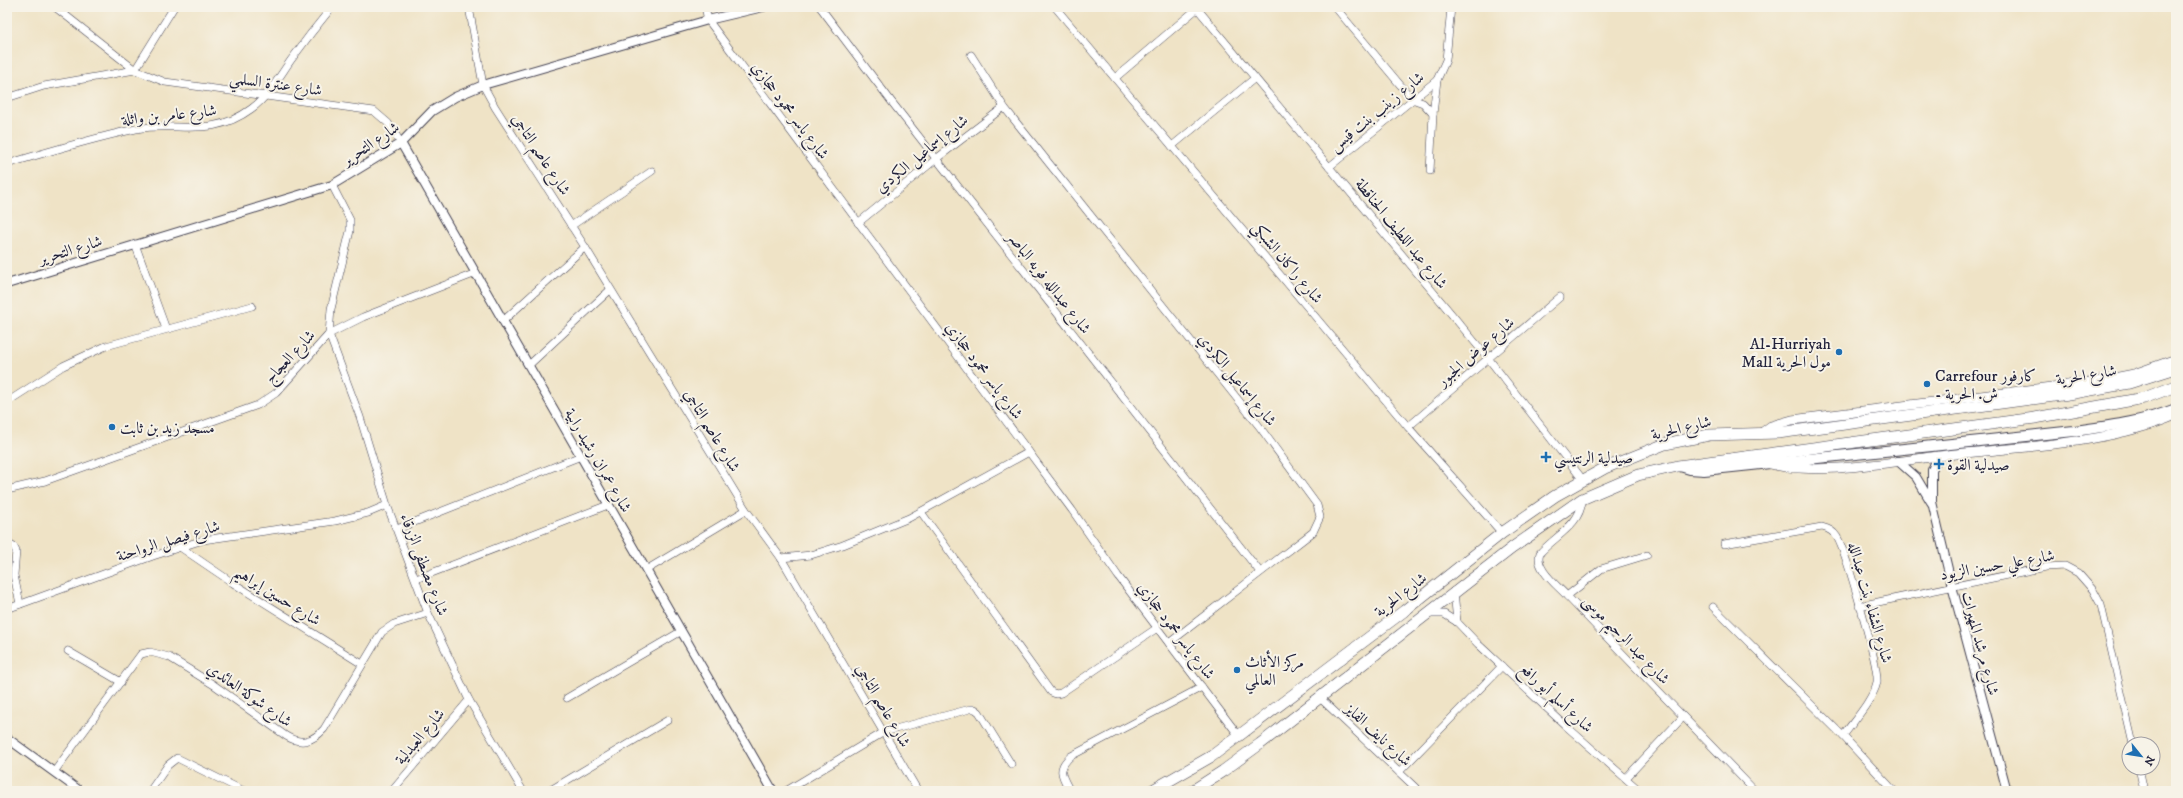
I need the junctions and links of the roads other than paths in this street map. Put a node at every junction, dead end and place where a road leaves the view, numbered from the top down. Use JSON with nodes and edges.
{"nodes":[{"id":1,"x":55,"y":7,"type":"edge"},
{"id":2,"x":174,"y":7,"type":"edge"},
{"id":3,"x":332,"y":7,"type":"edge"},
{"id":4,"x":469,"y":7,"type":"edge"},
{"id":5,"x":705,"y":7,"type":"edge"},
{"id":6,"x":763,"y":7,"type":"edge"},
{"id":7,"x":820,"y":7,"type":"edge"},
{"id":8,"x":1055,"y":7,"type":"edge"},
{"id":9,"x":1197,"y":7,"type":"edge"},
{"id":10,"x":1335,"y":7,"type":"edge"},
{"id":11,"x":1451,"y":7,"type":"edge"},
{"id":12,"x":708,"y":20,"type":"junction"},
{"id":13,"x":972,"y":56,"type":"dead end"},
{"id":14,"x":135,"y":70,"type":"junction"},
{"id":15,"x":1115,"y":78,"type":"junction"},
{"id":16,"x":1255,"y":78,"type":"junction"},
{"id":17,"x":1437,"y":80,"type":"junction"},
{"id":18,"x":483,"y":84,"type":"junction"},
{"id":19,"x":265,"y":96,"type":"junction"},
{"id":20,"x":7,"y":98,"type":"edge"},
{"id":21,"x":1412,"y":99,"type":"junction"},
{"id":22,"x":1004,"y":107,"type":"junction"},
{"id":23,"x":1433,"y":114,"type":"junction"},
{"id":24,"x":401,"y":143,"type":"junction"},
{"id":25,"x":1172,"y":146,"type":"junction"},
{"id":26,"x":936,"y":158,"type":"junction"},
{"id":27,"x":7,"y":164,"type":"edge"},
{"id":28,"x":1329,"y":167,"type":"junction"},
{"id":29,"x":652,"y":171,"type":"dead end"},
{"id":30,"x":1430,"y":171,"type":"dead end"},
{"id":31,"x":332,"y":185,"type":"junction"},
{"id":32,"x":858,"y":223,"type":"junction"},
{"id":33,"x":571,"y":226,"type":"junction"},
{"id":34,"x":135,"y":244,"type":"junction"},
{"id":35,"x":585,"y":247,"type":"junction"},
{"id":36,"x":476,"y":273,"type":"junction"},
{"id":37,"x":7,"y":284,"type":"edge"},
{"id":38,"x":610,"y":290,"type":"junction"},
{"id":39,"x":1560,"y":297,"type":"dead end"},
{"id":40,"x":252,"y":306,"type":"dead end"},
{"id":41,"x":503,"y":321,"type":"junction"},
{"id":42,"x":166,"y":329,"type":"junction"},
{"id":43,"x":329,"y":334,"type":"junction"},
{"id":44,"x":1488,"y":358,"type":"junction"},
{"id":45,"x":2176,"y":359,"type":"edge"},
{"id":46,"x":529,"y":365,"type":"junction"},
{"id":47,"x":2176,"y":368,"type":"edge"},
{"id":48,"x":2176,"y":386,"type":"edge"},
{"id":49,"x":7,"y":402,"type":"edge"},
{"id":50,"x":2176,"y":409,"type":"edge"},
{"id":51,"x":2176,"y":414,"type":"edge"},
{"id":52,"x":1408,"y":427,"type":"junction"},
{"id":53,"x":1760,"y":434,"type":"junction"},
{"id":54,"x":1029,"y":452,"type":"junction"},
{"id":55,"x":581,"y":456,"type":"junction"},
{"id":56,"x":1938,"y":456,"type":"junction"},
{"id":57,"x":1898,"y":461,"type":"junction"},
{"id":58,"x":1769,"y":464,"type":"junction"},
{"id":59,"x":1678,"y":466,"type":"junction"},
{"id":60,"x":1583,"y":480,"type":"junction"},
{"id":61,"x":7,"y":490,"type":"edge"},
{"id":62,"x":1582,"y":499,"type":"junction"},
{"id":63,"x":1932,"y":502,"type":"junction"},
{"id":64,"x":388,"y":505,"type":"junction"},
{"id":65,"x":608,"y":505,"type":"junction"},
{"id":66,"x":746,"y":510,"type":"junction"},
{"id":67,"x":921,"y":512,"type":"junction"},
{"id":68,"x":397,"y":529,"type":"junction"},
{"id":69,"x":1502,"y":533,"type":"junction"},
{"id":70,"x":7,"y":543,"type":"edge"},
{"id":71,"x":1724,"y":544,"type":"dead end"},
{"id":72,"x":180,"y":547,"type":"junction"},
{"id":73,"x":1647,"y":555,"type":"dead end"},
{"id":74,"x":780,"y":558,"type":"junction"},
{"id":75,"x":646,"y":570,"type":"junction"},
{"id":76,"x":1260,"y":572,"type":"junction"},
{"id":77,"x":416,"y":579,"type":"junction"},
{"id":78,"x":1952,"y":586,"type":"junction"},
{"id":79,"x":1454,"y":591,"type":"junction"},
{"id":80,"x":1567,"y":596,"type":"junction"},
{"id":81,"x":20,"y":604,"type":"junction"},
{"id":82,"x":1859,"y":606,"type":"junction"},
{"id":83,"x":1713,"y":607,"type":"dead end"},
{"id":84,"x":7,"y":609,"type":"edge"},
{"id":85,"x":428,"y":612,"type":"junction"},
{"id":86,"x":1426,"y":614,"type":"junction"},
{"id":87,"x":1457,"y":622,"type":"junction"},
{"id":88,"x":1157,"y":628,"type":"junction"},
{"id":89,"x":680,"y":632,"type":"junction"},
{"id":90,"x":1169,"y":643,"type":"junction"},
{"id":91,"x":68,"y":651,"type":"dead end"},
{"id":92,"x":362,"y":664,"type":"junction"},
{"id":93,"x":1502,"y":666,"type":"junction"},
{"id":94,"x":121,"y":682,"type":"junction"},
{"id":95,"x":1202,"y":687,"type":"junction"},
{"id":96,"x":567,"y":698,"type":"dead end"},
{"id":97,"x":1320,"y":698,"type":"junction"},
{"id":98,"x":469,"y":700,"type":"junction"},
{"id":99,"x":1683,"y":717,"type":"junction"},
{"id":100,"x":668,"y":720,"type":"dead end"},
{"id":101,"x":884,"y":732,"type":"junction"},
{"id":102,"x":1239,"y":736,"type":"junction"},
{"id":103,"x":1843,"y":736,"type":"junction"},
{"id":104,"x":2131,"y":736,"type":"edge"},
{"id":105,"x":7,"y":738,"type":"edge"},
{"id":106,"x":1011,"y":764,"type":"dead end"},
{"id":107,"x":54,"y":772,"type":"junction"},
{"id":108,"x":1399,"y":772,"type":"junction"},
{"id":109,"x":2141,"y":776,"type":"edge"},
{"id":110,"x":1626,"y":778,"type":"junction"},
{"id":111,"x":69,"y":788,"type":"edge"},
{"id":112,"x":80,"y":791,"type":"edge"},
{"id":113,"x":150,"y":791,"type":"edge"},
{"id":114,"x":244,"y":791,"type":"edge"},
{"id":115,"x":392,"y":791,"type":"edge"},
{"id":116,"x":523,"y":791,"type":"edge"},
{"id":117,"x":549,"y":791,"type":"edge"},
{"id":118,"x":773,"y":791,"type":"edge"},
{"id":119,"x":786,"y":791,"type":"edge"},
{"id":120,"x":918,"y":791,"type":"edge"},
{"id":121,"x":1070,"y":791,"type":"edge"},
{"id":122,"x":1151,"y":791,"type":"edge"},
{"id":123,"x":1192,"y":791,"type":"edge"},
{"id":124,"x":1419,"y":791,"type":"edge"},
{"id":125,"x":1640,"y":791,"type":"edge"},
{"id":126,"x":1756,"y":791,"type":"edge"},
{"id":127,"x":1894,"y":791,"type":"edge"},
{"id":128,"x":2007,"y":791,"type":"edge"},
{"id":129,"x":2144,"y":791,"type":"edge"}],
"edges":[{"from":1,"to":14,"type":"street","name":"شارع عنترة السلمي"},
{"from":2,"to":14,"type":"street"},
{"from":3,"to":19,"type":"street","name":"شارع عامر بن واثلة"},
{"from":4,"to":18,"type":"street","name":"شارع عاصم التاجي"},
{"from":5,"to":12,"type":"street"},
{"from":6,"to":12,"type":"street","name":"شارع التحرير"},
{"from":7,"to":26,"type":"street","name":"شارع عبدالله فويه الباصر"},
{"from":8,"to":15,"type":"street","name":"شارع راكان الشبكي"},
{"from":9,"to":15,"type":"street"},
{"from":9,"to":16,"type":"street","name":"شارع عبد اللطيف الحناقطة"},
{"from":10,"to":21,"type":"street"},
{"from":11,"to":17,"type":"street","name":"شارع زينب بنت قيس"},
{"from":12,"to":18,"type":"street","name":"شارع التحرير"},
{"from":12,"to":32,"type":"street","name":"شارع ياسر محمود حجازي"},
{"from":13,"to":22,"type":"street","name":"شارع إسماعيل الكردي"},
{"from":14,"to":19,"type":"street","name":"شارع عنترة السلمي"},
{"from":14,"to":20,"type":"street"},
{"from":15,"to":25,"type":"street","name":"شارع راكان الشبكي"},
{"from":16,"to":25,"type":"street"},
{"from":16,"to":28,"type":"street","name":"شارع عبد اللطيف الحناقطة"},
{"from":17,"to":21,"type":"street","name":"شارع زينب بنت قيس"},
{"from":17,"to":23,"type":"street"},
{"from":18,"to":24,"type":"street","name":"شارع التحرير"},
{"from":18,"to":33,"type":"street","name":"شارع عاصم التاجي"},
{"from":19,"to":24,"type":"street","name":"شارع عنترة السلمي"},
{"from":19,"to":27,"type":"street","name":"شارع عامر بن واثلة"},
{"from":21,"to":23,"type":"street"},
{"from":21,"to":28,"type":"street","name":"شارع زينب بنت قيس"},
{"from":22,"to":26,"type":"street","name":"شارع إسماعيل الكردي"},
{"from":22,"to":76,"type":"street","name":"شارع إسماعيل الكردي"},
{"from":23,"to":30,"type":"street"},
{"from":24,"to":31,"type":"street","name":"شارع التحرير"},
{"from":24,"to":36,"type":"street","name":"شارع عمران رشيد رابية"},
{"from":25,"to":52,"type":"street","name":"شارع راكان الشبكي"},
{"from":26,"to":32,"type":"street","name":"شارع إسماعيل الكردي"},
{"from":26,"to":76,"type":"street","name":"شارع عبدالله فويه الباصر"},
{"from":28,"to":44,"type":"street","name":"شارع عبد اللطيف الحناقطة"},
{"from":29,"to":33,"type":"street"},
{"from":31,"to":34,"type":"street","name":"شارع التحرير"},
{"from":31,"to":43,"type":"street"},
{"from":32,"to":54,"type":"street","name":"شارع ياسر محمود حجازي"},
{"from":33,"to":35,"type":"street","name":"شارع عاصم التاجي"},
{"from":34,"to":37,"type":"street","name":"شارع التحرير"},
{"from":34,"to":42,"type":"street"},
{"from":35,"to":38,"type":"street","name":"شارع عاصم التاجي"},
{"from":35,"to":41,"type":"street"},
{"from":36,"to":41,"type":"street","name":"شارع عمران رشيد رابية"},
{"from":36,"to":43,"type":"street","name":"شارع العجاج"},
{"from":38,"to":46,"type":"street"},
{"from":38,"to":66,"type":"street","name":"شارع عاصم التاجي"},
{"from":39,"to":44,"type":"street","name":"شارع عوض الجبور"},
{"from":40,"to":42,"type":"street"},
{"from":41,"to":46,"type":"street","name":"شارع عمران رشيد رابية"},
{"from":42,"to":49,"type":"street"},
{"from":43,"to":61,"type":"street","name":"شارع العجاج"},
{"from":43,"to":64,"type":"street","name":"شارع مصطفى الزرقاء"},
{"from":44,"to":52,"type":"street","name":"شارع عوض الجبور"},
{"from":44,"to":60,"type":"street","name":"شارع عبد اللطيف الحناقطة"},
{"from":45,"to":53,"type":"main road"},
{"from":46,"to":55,"type":"street","name":"شارع عمران رشيد رابية"},
{"from":47,"to":53,"type":"highway","name":"شارع الحرية"},
{"from":48,"to":59,"type":"highway","name":"شارع الحرية"},
{"from":50,"to":58,"type":"main road"},
{"from":51,"to":56,"type":"main road"},
{"from":52,"to":69,"type":"street","name":"شارع راكان الشبكي"},
{"from":53,"to":60,"type":"highway","name":"شارع الحرية"},
{"from":54,"to":67,"type":"street"},
{"from":54,"to":88,"type":"street","name":"شارع ياسر محمود حجازي"},
{"from":55,"to":65,"type":"street","name":"شارع عمران رشيد رابية"},
{"from":55,"to":68,"type":"street"},
{"from":56,"to":57,"type":"main road"},
{"from":56,"to":63,"type":"street","name":"شارع مرشد المهيرات"},
{"from":57,"to":58,"type":"main road"},
{"from":57,"to":63,"type":"street","name":"شارع مرشد المهيرات"},
{"from":58,"to":59,"type":"main road"},
{"from":59,"to":62,"type":"highway","name":"شارع الحرية"},
{"from":60,"to":69,"type":"highway","name":"شارع الحرية"},
{"from":62,"to":79,"type":"highway","name":"شارع الحرية"},
{"from":62,"to":80,"type":"street","name":"شارع عبد الرحيم موسى"},
{"from":63,"to":78,"type":"street","name":"شارع مرشد المهيرات"},
{"from":64,"to":68,"type":"street","name":"شارع مصطفى الزرقاء"},
{"from":64,"to":72,"type":"street","name":"شارع فيصل الرواحنة"},
{"from":65,"to":75,"type":"street","name":"شارع عمران رشيد رابية"},
{"from":65,"to":77,"type":"street"},
{"from":66,"to":74,"type":"street","name":"شارع عاصم التاجي"},
{"from":66,"to":75,"type":"street"},
{"from":67,"to":74,"type":"street"},
{"from":67,"to":88,"type":"street"},
{"from":68,"to":77,"type":"street","name":"شارع مصطفى الزرقاء"},
{"from":69,"to":102,"type":"highway","name":"شارع الحرية"},
{"from":70,"to":81,"type":"street"},
{"from":71,"to":82,"type":"street","name":"شارع الشفاء بنت عبدالله"},
{"from":72,"to":81,"type":"street","name":"شارع فيصل الرواحنة"},
{"from":72,"to":92,"type":"street","name":"شارع حسين إبراهيم"},
{"from":73,"to":80,"type":"street"},
{"from":74,"to":101,"type":"street","name":"شارع عاصم التاجي"},
{"from":75,"to":89,"type":"street","name":"شارع عمران رشيد رابية"},
{"from":76,"to":90,"type":"street","name":"شارع إسماعيل الكردي"},
{"from":77,"to":85,"type":"street","name":"شارع مصطفى الزرقاء"},
{"from":78,"to":82,"type":"street","name":"شارع علي حسين الزيود"},
{"from":78,"to":104,"type":"street","name":"شارع علي حسين الزيود"},
{"from":78,"to":128,"type":"street","name":"شارع مرشد المهيرات"},
{"from":79,"to":86,"type":"highway","name":"شارع الحرية"},
{"from":79,"to":87,"type":"street"},
{"from":80,"to":99,"type":"street","name":"شارع عبد الرحيم موسى"},
{"from":81,"to":84,"type":"street","name":"شارع فيصل الرواحنة"},
{"from":82,"to":103,"type":"street","name":"شارع الشفاء بنت عبدالله"},
{"from":83,"to":103,"type":"street"},
{"from":85,"to":92,"type":"street","name":"شارع شوكة العائدي"},
{"from":85,"to":98,"type":"street","name":"شارع مصطفى الزرقاء"},
{"from":86,"to":87,"type":"street","name":"شارع أسلم أبو رافع"},
{"from":86,"to":97,"type":"highway","name":"شارع الحرية"},
{"from":87,"to":93,"type":"street","name":"شارع أسلم أبو رافع"},
{"from":88,"to":90,"type":"street","name":"شارع ياسر محمود حجازي"},
{"from":89,"to":96,"type":"street"},
{"from":89,"to":118,"type":"street","name":"شارع عمران رشيد رابية"},
{"from":90,"to":95,"type":"street","name":"شارع ياسر محمود حجازي"},
{"from":91,"to":94,"type":"street"},
{"from":92,"to":94,"type":"street","name":"شارع شوكة العائدي"},
{"from":93,"to":108,"type":"street"},
{"from":93,"to":110,"type":"street","name":"شارع أسلم أبو رافع"},
{"from":94,"to":107,"type":"street","name":"شارع شوكة العائدي"},
{"from":95,"to":102,"type":"street","name":"شارع ياسر محمود حجازي"},
{"from":95,"to":121,"type":"street"},
{"from":97,"to":108,"type":"street","name":"شارع نايف الفايز"},
{"from":97,"to":123,"type":"highway","name":"شارع الحرية"},
{"from":98,"to":115,"type":"street","name":"شارع العبدلية"},
{"from":98,"to":116,"type":"street","name":"شارع مصطفى الزرقاء"},
{"from":99,"to":110,"type":"street"},
{"from":99,"to":126,"type":"street","name":"شارع عبد الرحيم موسى"},
{"from":100,"to":117,"type":"street"},
{"from":101,"to":106,"type":"street"},
{"from":101,"to":119,"type":"street"},
{"from":101,"to":120,"type":"street","name":"شارع عاصم التاجي"},
{"from":102,"to":122,"type":"highway","name":"شارع الحرية"},
{"from":103,"to":127,"type":"street"},
{"from":105,"to":107,"type":"street"},
{"from":107,"to":111,"type":"street"},
{"from":108,"to":124,"type":"street","name":"شارع نايف الفايز"},
{"from":109,"to":129,"type":"street"},
{"from":110,"to":125,"type":"street","name":"شارع أسلم أبو رافع"},
{"from":111,"to":112,"type":"street"},
{"from":113,"to":114,"type":"street"}]}
